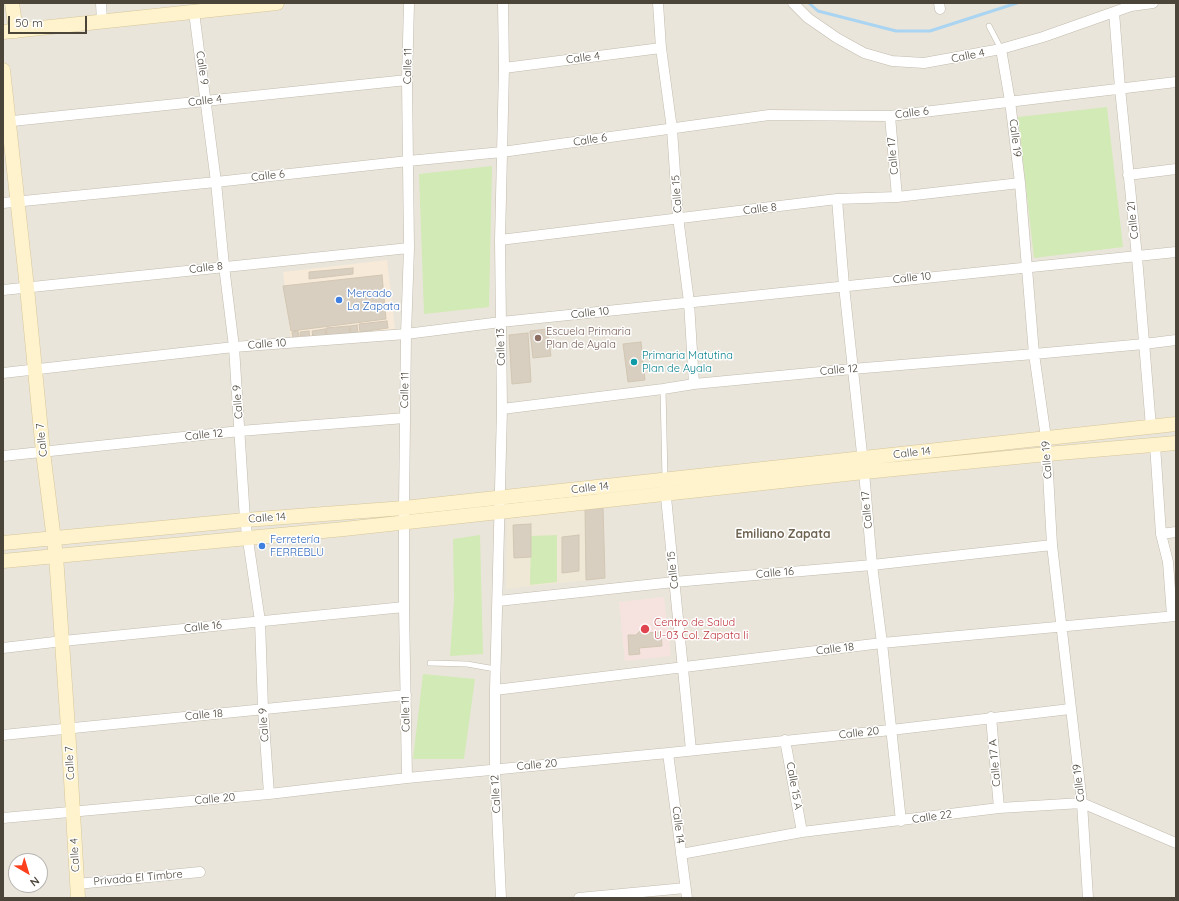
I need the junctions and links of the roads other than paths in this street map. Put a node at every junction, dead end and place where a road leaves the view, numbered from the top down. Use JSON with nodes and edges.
{"nodes":[{"id":1,"x":12,"y":3,"type":"edge"},
{"id":2,"x":101,"y":3,"type":"edge"},
{"id":3,"x":277,"y":3,"type":"edge"},
{"id":4,"x":409,"y":3,"type":"edge"},
{"id":5,"x":503,"y":3,"type":"edge"},
{"id":6,"x":658,"y":3,"type":"edge"},
{"id":7,"x":792,"y":3,"type":"edge"},
{"id":8,"x":1153,"y":3,"type":"edge"},
{"id":9,"x":194,"y":12,"type":"junction"},
{"id":10,"x":1114,"y":12,"type":"junction"},
{"id":11,"x":102,"y":22,"type":"junction"},
{"id":12,"x":989,"y":26,"type":"dead end"},
{"id":13,"x":9,"y":32,"type":"edge"},
{"id":14,"x":661,"y":48,"type":"junction"},
{"id":15,"x":1001,"y":49,"type":"junction"},
{"id":16,"x":504,"y":68,"type":"junction"},
{"id":17,"x":3,"y":70,"type":"edge"},
{"id":18,"x":407,"y":80,"type":"junction"},
{"id":19,"x":1176,"y":82,"type":"edge"},
{"id":20,"x":1120,"y":88,"type":"junction"},
{"id":21,"x":206,"y":101,"type":"junction"},
{"id":22,"x":1010,"y":101,"type":"junction"},
{"id":23,"x":890,"y":116,"type":"junction"},
{"id":24,"x":6,"y":122,"type":"edge"},
{"id":25,"x":672,"y":129,"type":"junction"},
{"id":26,"x":502,"y":152,"type":"junction"},
{"id":27,"x":408,"y":161,"type":"junction"},
{"id":28,"x":1176,"y":169,"type":"edge"},
{"id":29,"x":1128,"y":175,"type":"junction"},
{"id":30,"x":216,"y":182,"type":"junction"},
{"id":31,"x":1020,"y":183,"type":"junction"},
{"id":32,"x":897,"y":197,"type":"junction"},
{"id":33,"x":837,"y":199,"type":"junction"},
{"id":34,"x":18,"y":202,"type":"junction"},
{"id":35,"x":3,"y":203,"type":"edge"},
{"id":36,"x":678,"y":217,"type":"junction"},
{"id":37,"x":500,"y":240,"type":"junction"},
{"id":38,"x":409,"y":248,"type":"junction"},
{"id":39,"x":1176,"y":252,"type":"edge"},
{"id":40,"x":1137,"y":256,"type":"junction"},
{"id":41,"x":224,"y":266,"type":"junction"},
{"id":42,"x":1028,"y":266,"type":"junction"},
{"id":43,"x":844,"y":286,"type":"junction"},
{"id":44,"x":27,"y":288,"type":"junction"},
{"id":45,"x":3,"y":290,"type":"edge"},
{"id":46,"x":689,"y":302,"type":"junction"},
{"id":47,"x":501,"y":322,"type":"junction"},
{"id":48,"x":406,"y":334,"type":"junction"},
{"id":49,"x":1176,"y":340,"type":"edge"},
{"id":50,"x":1144,"y":344,"type":"junction"},
{"id":51,"x":234,"y":347,"type":"junction"},
{"id":52,"x":1034,"y":354,"type":"junction"},
{"id":53,"x":852,"y":369,"type":"junction"},
{"id":54,"x":35,"y":370,"type":"junction"},
{"id":55,"x":3,"y":373,"type":"edge"},
{"id":56,"x":694,"y":384,"type":"junction"},
{"id":57,"x":664,"y":389,"type":"junction"},
{"id":58,"x":502,"y":409,"type":"junction"},
{"id":59,"x":405,"y":418,"type":"junction"},
{"id":60,"x":1176,"y":424,"type":"edge"},
{"id":61,"x":1151,"y":427,"type":"junction"},
{"id":62,"x":240,"y":431,"type":"junction"},
{"id":63,"x":1046,"y":438,"type":"junction"},
{"id":64,"x":1176,"y":443,"type":"edge"},
{"id":65,"x":1155,"y":445,"type":"junction"},
{"id":66,"x":43,"y":452,"type":"junction"},
{"id":67,"x":1047,"y":454,"type":"junction"},
{"id":68,"x":3,"y":456,"type":"edge"},
{"id":69,"x":863,"y":458,"type":"junction"},
{"id":70,"x":864,"y":472,"type":"junction"},
{"id":71,"x":665,"y":487,"type":"junction"},
{"id":72,"x":500,"y":497,"type":"junction"},
{"id":73,"x":404,"y":508,"type":"junction"},
{"id":74,"x":500,"y":512,"type":"junction"},
{"id":75,"x":245,"y":520,"type":"junction"},
{"id":76,"x":405,"y":522,"type":"junction"},
{"id":77,"x":1176,"y":532,"type":"edge"},
{"id":78,"x":1161,"y":534,"type":"junction"},
{"id":79,"x":248,"y":537,"type":"junction"},
{"id":80,"x":55,"y":538,"type":"junction"},
{"id":81,"x":3,"y":543,"type":"edge"},
{"id":82,"x":1052,"y":545,"type":"junction"},
{"id":83,"x":56,"y":556,"type":"junction"},
{"id":84,"x":3,"y":561,"type":"edge"},
{"id":85,"x":872,"y":565,"type":"junction"},
{"id":86,"x":674,"y":582,"type":"junction"},
{"id":87,"x":498,"y":601,"type":"junction"},
{"id":88,"x":404,"y":607,"type":"junction"},
{"id":89,"x":1174,"y":616,"type":"edge"},
{"id":90,"x":260,"y":621,"type":"junction"},
{"id":91,"x":1061,"y":626,"type":"junction"},
{"id":92,"x":63,"y":641,"type":"junction"},
{"id":93,"x":882,"y":643,"type":"junction"},
{"id":94,"x":3,"y":648,"type":"edge"},
{"id":95,"x":430,"y":663,"type":"dead end"},
{"id":96,"x":683,"y":668,"type":"junction"},
{"id":97,"x":495,"y":669,"type":"junction"},
{"id":98,"x":495,"y":690,"type":"junction"},
{"id":99,"x":406,"y":695,"type":"junction"},
{"id":100,"x":263,"y":709,"type":"junction"},
{"id":101,"x":1070,"y":709,"type":"junction"},
{"id":102,"x":992,"y":717,"type":"junction"},
{"id":103,"x":68,"y":728,"type":"junction"},
{"id":104,"x":891,"y":730,"type":"junction"},
{"id":105,"x":3,"y":735,"type":"edge"},
{"id":106,"x":786,"y":740,"type":"junction"},
{"id":107,"x":691,"y":750,"type":"junction"},
{"id":108,"x":668,"y":753,"type":"junction"},
{"id":109,"x":495,"y":769,"type":"junction"},
{"id":110,"x":407,"y":778,"type":"junction"},
{"id":111,"x":269,"y":794,"type":"junction"},
{"id":112,"x":1082,"y":804,"type":"junction"},
{"id":113,"x":999,"y":808,"type":"junction"},
{"id":114,"x":73,"y":812,"type":"junction"},
{"id":115,"x":3,"y":818,"type":"edge"},
{"id":116,"x":901,"y":821,"type":"junction"},
{"id":117,"x":802,"y":832,"type":"junction"},
{"id":118,"x":1176,"y":843,"type":"edge"},
{"id":119,"x":681,"y":854,"type":"junction"},
{"id":120,"x":200,"y":872,"type":"dead end"},
{"id":121,"x":77,"y":884,"type":"junction"},
{"id":122,"x":686,"y":893,"type":"edge"},
{"id":123,"x":78,"y":898,"type":"edge"},
{"id":124,"x":501,"y":898,"type":"edge"},
{"id":125,"x":579,"y":898,"type":"edge"},
{"id":126,"x":1088,"y":898,"type":"edge"}],
"edges":[{"from":1,"to":13,"type":"main road"},
{"from":2,"to":11,"type":"street"},
{"from":3,"to":9,"type":"main road"},
{"from":4,"to":18,"type":"street","name":"Calle 11"},
{"from":5,"to":16,"type":"street","name":"Calle 13"},
{"from":6,"to":14,"type":"street","name":"Calle 15"},
{"from":7,"to":15,"type":"street","name":"Calle 4"},
{"from":8,"to":10,"type":"street","name":"Calle 4"},
{"from":9,"to":11,"type":"main road"},
{"from":9,"to":21,"type":"street","name":"Calle 9"},
{"from":10,"to":15,"type":"street","name":"Calle 4"},
{"from":10,"to":20,"type":"street","name":"Calle 21"},
{"from":11,"to":13,"type":"main road"},
{"from":12,"to":15,"type":"lane","name":"Calle 19"},
{"from":14,"to":16,"type":"street","name":"Calle 4"},
{"from":14,"to":25,"type":"street","name":"Calle 15"},
{"from":15,"to":22,"type":"street","name":"Calle 19"},
{"from":16,"to":26,"type":"street","name":"Calle 13"},
{"from":17,"to":24,"type":"main road","name":"Calle 7"},
{"from":18,"to":21,"type":"street","name":"Calle 4"},
{"from":18,"to":27,"type":"street","name":"Calle 11"},
{"from":19,"to":20,"type":"street","name":"Calle 6"},
{"from":20,"to":22,"type":"street","name":"Calle 6"},
{"from":20,"to":29,"type":"street","name":"Calle 21"},
{"from":21,"to":24,"type":"street","name":"Calle 4"},
{"from":21,"to":30,"type":"street","name":"Calle 9"},
{"from":22,"to":23,"type":"street","name":"Calle 6"},
{"from":22,"to":31,"type":"street","name":"Calle 19"},
{"from":23,"to":25,"type":"street","name":"Calle 6"},
{"from":23,"to":32,"type":"street","name":"Calle 17"},
{"from":24,"to":34,"type":"main road","name":"Calle 7"},
{"from":25,"to":26,"type":"street","name":"Calle 6"},
{"from":25,"to":36,"type":"street","name":"Calle 15"},
{"from":26,"to":27,"type":"street","name":"Calle 6"},
{"from":26,"to":37,"type":"street","name":"Calle 13"},
{"from":27,"to":30,"type":"street","name":"Calle 6"},
{"from":27,"to":38,"type":"street","name":"Calle 11"},
{"from":28,"to":29,"type":"street"},
{"from":29,"to":40,"type":"street","name":"Calle 21"},
{"from":30,"to":34,"type":"street","name":"Calle 6"},
{"from":30,"to":41,"type":"street","name":"Calle 9"},
{"from":31,"to":32,"type":"street","name":"Calle 8"},
{"from":31,"to":42,"type":"street","name":"Calle 19"},
{"from":32,"to":33,"type":"street","name":"Calle 8"},
{"from":33,"to":36,"type":"street","name":"Calle 8"},
{"from":33,"to":43,"type":"street","name":"Calle 17"},
{"from":34,"to":35,"type":"street","name":"Calle 6"},
{"from":34,"to":44,"type":"main road","name":"Calle 7"},
{"from":36,"to":37,"type":"street","name":"Calle 8"},
{"from":36,"to":46,"type":"street","name":"Calle 15"},
{"from":37,"to":47,"type":"street","name":"Calle 13"},
{"from":38,"to":41,"type":"street","name":"Calle 8"},
{"from":38,"to":48,"type":"street","name":"Calle 11"},
{"from":39,"to":40,"type":"street","name":"Calle 10"},
{"from":40,"to":42,"type":"street","name":"Calle 10"},
{"from":40,"to":50,"type":"street","name":"Calle 21"},
{"from":41,"to":44,"type":"street","name":"Calle 8"},
{"from":41,"to":51,"type":"street","name":"Calle 9"},
{"from":42,"to":43,"type":"street","name":"Calle 10"},
{"from":42,"to":52,"type":"street","name":"Calle 19"},
{"from":43,"to":46,"type":"street","name":"Calle 10"},
{"from":43,"to":53,"type":"street","name":"Calle 17"},
{"from":44,"to":45,"type":"street","name":"Calle 8"},
{"from":44,"to":54,"type":"main road","name":"Calle 7"},
{"from":46,"to":47,"type":"street","name":"Calle 10"},
{"from":46,"to":56,"type":"street","name":"Calle 15"},
{"from":47,"to":48,"type":"street","name":"Calle 10"},
{"from":47,"to":58,"type":"street","name":"Calle 13"},
{"from":48,"to":51,"type":"street","name":"Calle 10"},
{"from":48,"to":59,"type":"street","name":"Calle 11"},
{"from":49,"to":50,"type":"street","name":"Calle 12"},
{"from":50,"to":52,"type":"street","name":"Calle 12"},
{"from":50,"to":61,"type":"street","name":"Calle 21"},
{"from":51,"to":54,"type":"street","name":"Calle 10"},
{"from":51,"to":62,"type":"street","name":"Calle 9"},
{"from":52,"to":53,"type":"street","name":"Calle 12"},
{"from":52,"to":63,"type":"street","name":"Calle 19"},
{"from":53,"to":56,"type":"street","name":"Calle 12"},
{"from":53,"to":69,"type":"street","name":"Calle 17"},
{"from":54,"to":55,"type":"street","name":"Calle 10"},
{"from":54,"to":66,"type":"main road","name":"Calle 7"},
{"from":56,"to":57,"type":"street","name":"Calle 12"},
{"from":57,"to":58,"type":"street","name":"Calle 12"},
{"from":57,"to":71,"type":"lane","name":"Calle 15"},
{"from":58,"to":72,"type":"street","name":"Calle 13"},
{"from":59,"to":62,"type":"street","name":"Calle 12"},
{"from":59,"to":73,"type":"street","name":"Calle 11"},
{"from":60,"to":61,"type":"main road","name":"Calle 14"},
{"from":61,"to":63,"type":"main road","name":"Calle 14"},
{"from":62,"to":66,"type":"street","name":"Calle 12"},
{"from":62,"to":75,"type":"street","name":"Calle 9"},
{"from":63,"to":67,"type":"street","name":"Calle 19"},
{"from":63,"to":69,"type":"main road","name":"Calle 14"},
{"from":64,"to":65,"type":"main road","name":"Calle 14"},
{"from":65,"to":67,"type":"main road","name":"Calle 14"},
{"from":65,"to":78,"type":"street"},
{"from":66,"to":68,"type":"street","name":"Calle 12"},
{"from":66,"to":80,"type":"main road","name":"Calle 7"},
{"from":67,"to":70,"type":"main road","name":"Calle 14"},
{"from":67,"to":82,"type":"street","name":"Calle 19"},
{"from":69,"to":70,"type":"street","name":"Calle 17"},
{"from":69,"to":71,"type":"main road","name":"Calle 14"},
{"from":70,"to":71,"type":"main road","name":"Calle 14"},
{"from":70,"to":85,"type":"street","name":"Calle 17"},
{"from":71,"to":72,"type":"main road","name":"Calle 14"},
{"from":71,"to":74,"type":"main road","name":"Calle 14"},
{"from":71,"to":86,"type":"street","name":"Calle 15"},
{"from":72,"to":73,"type":"main road","name":"Calle 14"},
{"from":72,"to":74,"type":"street","name":"Calle 13"},
{"from":73,"to":75,"type":"main road","name":"Calle 14"},
{"from":73,"to":76,"type":"street","name":"Calle 11"},
{"from":74,"to":76,"type":"main road","name":"Calle 14"},
{"from":74,"to":87,"type":"street","name":"Calle 13"},
{"from":75,"to":79,"type":"street","name":"Calle 9"},
{"from":75,"to":80,"type":"main road","name":"Calle 14"},
{"from":76,"to":79,"type":"main road","name":"Calle 14"},
{"from":76,"to":88,"type":"street","name":"Calle 11"},
{"from":77,"to":78,"type":"street"},
{"from":78,"to":89,"type":"street"},
{"from":79,"to":83,"type":"main road","name":"Calle 14"},
{"from":79,"to":90,"type":"street","name":"Calle 9"},
{"from":80,"to":81,"type":"main road","name":"Calle 14"},
{"from":80,"to":83,"type":"main road","name":"Calle 7"},
{"from":82,"to":85,"type":"street","name":"Calle 16"},
{"from":82,"to":91,"type":"street","name":"Calle 19"},
{"from":83,"to":84,"type":"main road","name":"Calle 14"},
{"from":83,"to":92,"type":"main road","name":"Calle 7"},
{"from":85,"to":86,"type":"street","name":"Calle 16"},
{"from":85,"to":93,"type":"street","name":"Calle 17"},
{"from":86,"to":87,"type":"street","name":"Calle 16"},
{"from":86,"to":96,"type":"street","name":"Calle 15"},
{"from":87,"to":97,"type":"street","name":"Calle 13"},
{"from":88,"to":90,"type":"street","name":"Calle 16"},
{"from":88,"to":99,"type":"street","name":"Calle 11"},
{"from":89,"to":91,"type":"street","name":"Calle 18"},
{"from":90,"to":92,"type":"street","name":"Calle 16"},
{"from":90,"to":100,"type":"street","name":"Calle 9"},
{"from":91,"to":93,"type":"street","name":"Calle 18"},
{"from":91,"to":101,"type":"street","name":"Calle 19"},
{"from":92,"to":94,"type":"street","name":"Calle 16"},
{"from":92,"to":103,"type":"main road","name":"Calle 7"},
{"from":93,"to":96,"type":"street","name":"Calle 18"},
{"from":93,"to":104,"type":"street","name":"Calle 17"},
{"from":95,"to":97,"type":"lane"},
{"from":96,"to":98,"type":"street","name":"Calle 18"},
{"from":96,"to":107,"type":"street","name":"Calle 15"},
{"from":97,"to":98,"type":"street","name":"Calle 13"},
{"from":98,"to":109,"type":"street","name":"Calle 12"},
{"from":99,"to":100,"type":"street","name":"Calle 18"},
{"from":99,"to":110,"type":"street","name":"Calle 11"},
{"from":100,"to":103,"type":"street","name":"Calle 18"},
{"from":100,"to":111,"type":"street","name":"Calle 9"},
{"from":101,"to":102,"type":"street","name":"Calle 20"},
{"from":101,"to":112,"type":"street","name":"Calle 19"},
{"from":102,"to":104,"type":"street","name":"Calle 20"},
{"from":102,"to":113,"type":"street","name":"Calle 17 A"},
{"from":103,"to":105,"type":"street","name":"Calle 18"},
{"from":103,"to":114,"type":"main road","name":"Calle 7"},
{"from":104,"to":106,"type":"street","name":"Calle 20"},
{"from":104,"to":116,"type":"street","name":"Calle 17"},
{"from":106,"to":107,"type":"street","name":"Calle 20"},
{"from":106,"to":117,"type":"street","name":"Calle 15 A"},
{"from":107,"to":108,"type":"street","name":"Calle 20"},
{"from":108,"to":109,"type":"street","name":"Calle 20"},
{"from":108,"to":119,"type":"street","name":"Calle 14"},
{"from":109,"to":110,"type":"street","name":"Calle 20"},
{"from":109,"to":124,"type":"street","name":"Calle 12"},
{"from":110,"to":111,"type":"street","name":"Calle 20"},
{"from":111,"to":114,"type":"street","name":"Calle 20"},
{"from":112,"to":113,"type":"street","name":"Calle 22"},
{"from":112,"to":118,"type":"street","name":"Calle 22"},
{"from":112,"to":126,"type":"street","name":"Calle 19"},
{"from":113,"to":116,"type":"street","name":"Calle 22"},
{"from":114,"to":115,"type":"street","name":"Calle 20"},
{"from":114,"to":121,"type":"main road","name":"Calle 4"},
{"from":116,"to":117,"type":"street","name":"Calle 22"},
{"from":117,"to":119,"type":"street","name":"Calle 22"},
{"from":119,"to":122,"type":"street","name":"Calle 14"},
{"from":120,"to":121,"type":"street","name":"Privada El Timbre"},
{"from":121,"to":123,"type":"main road","name":"Calle 4"},
{"from":122,"to":125,"type":"street"}]}
